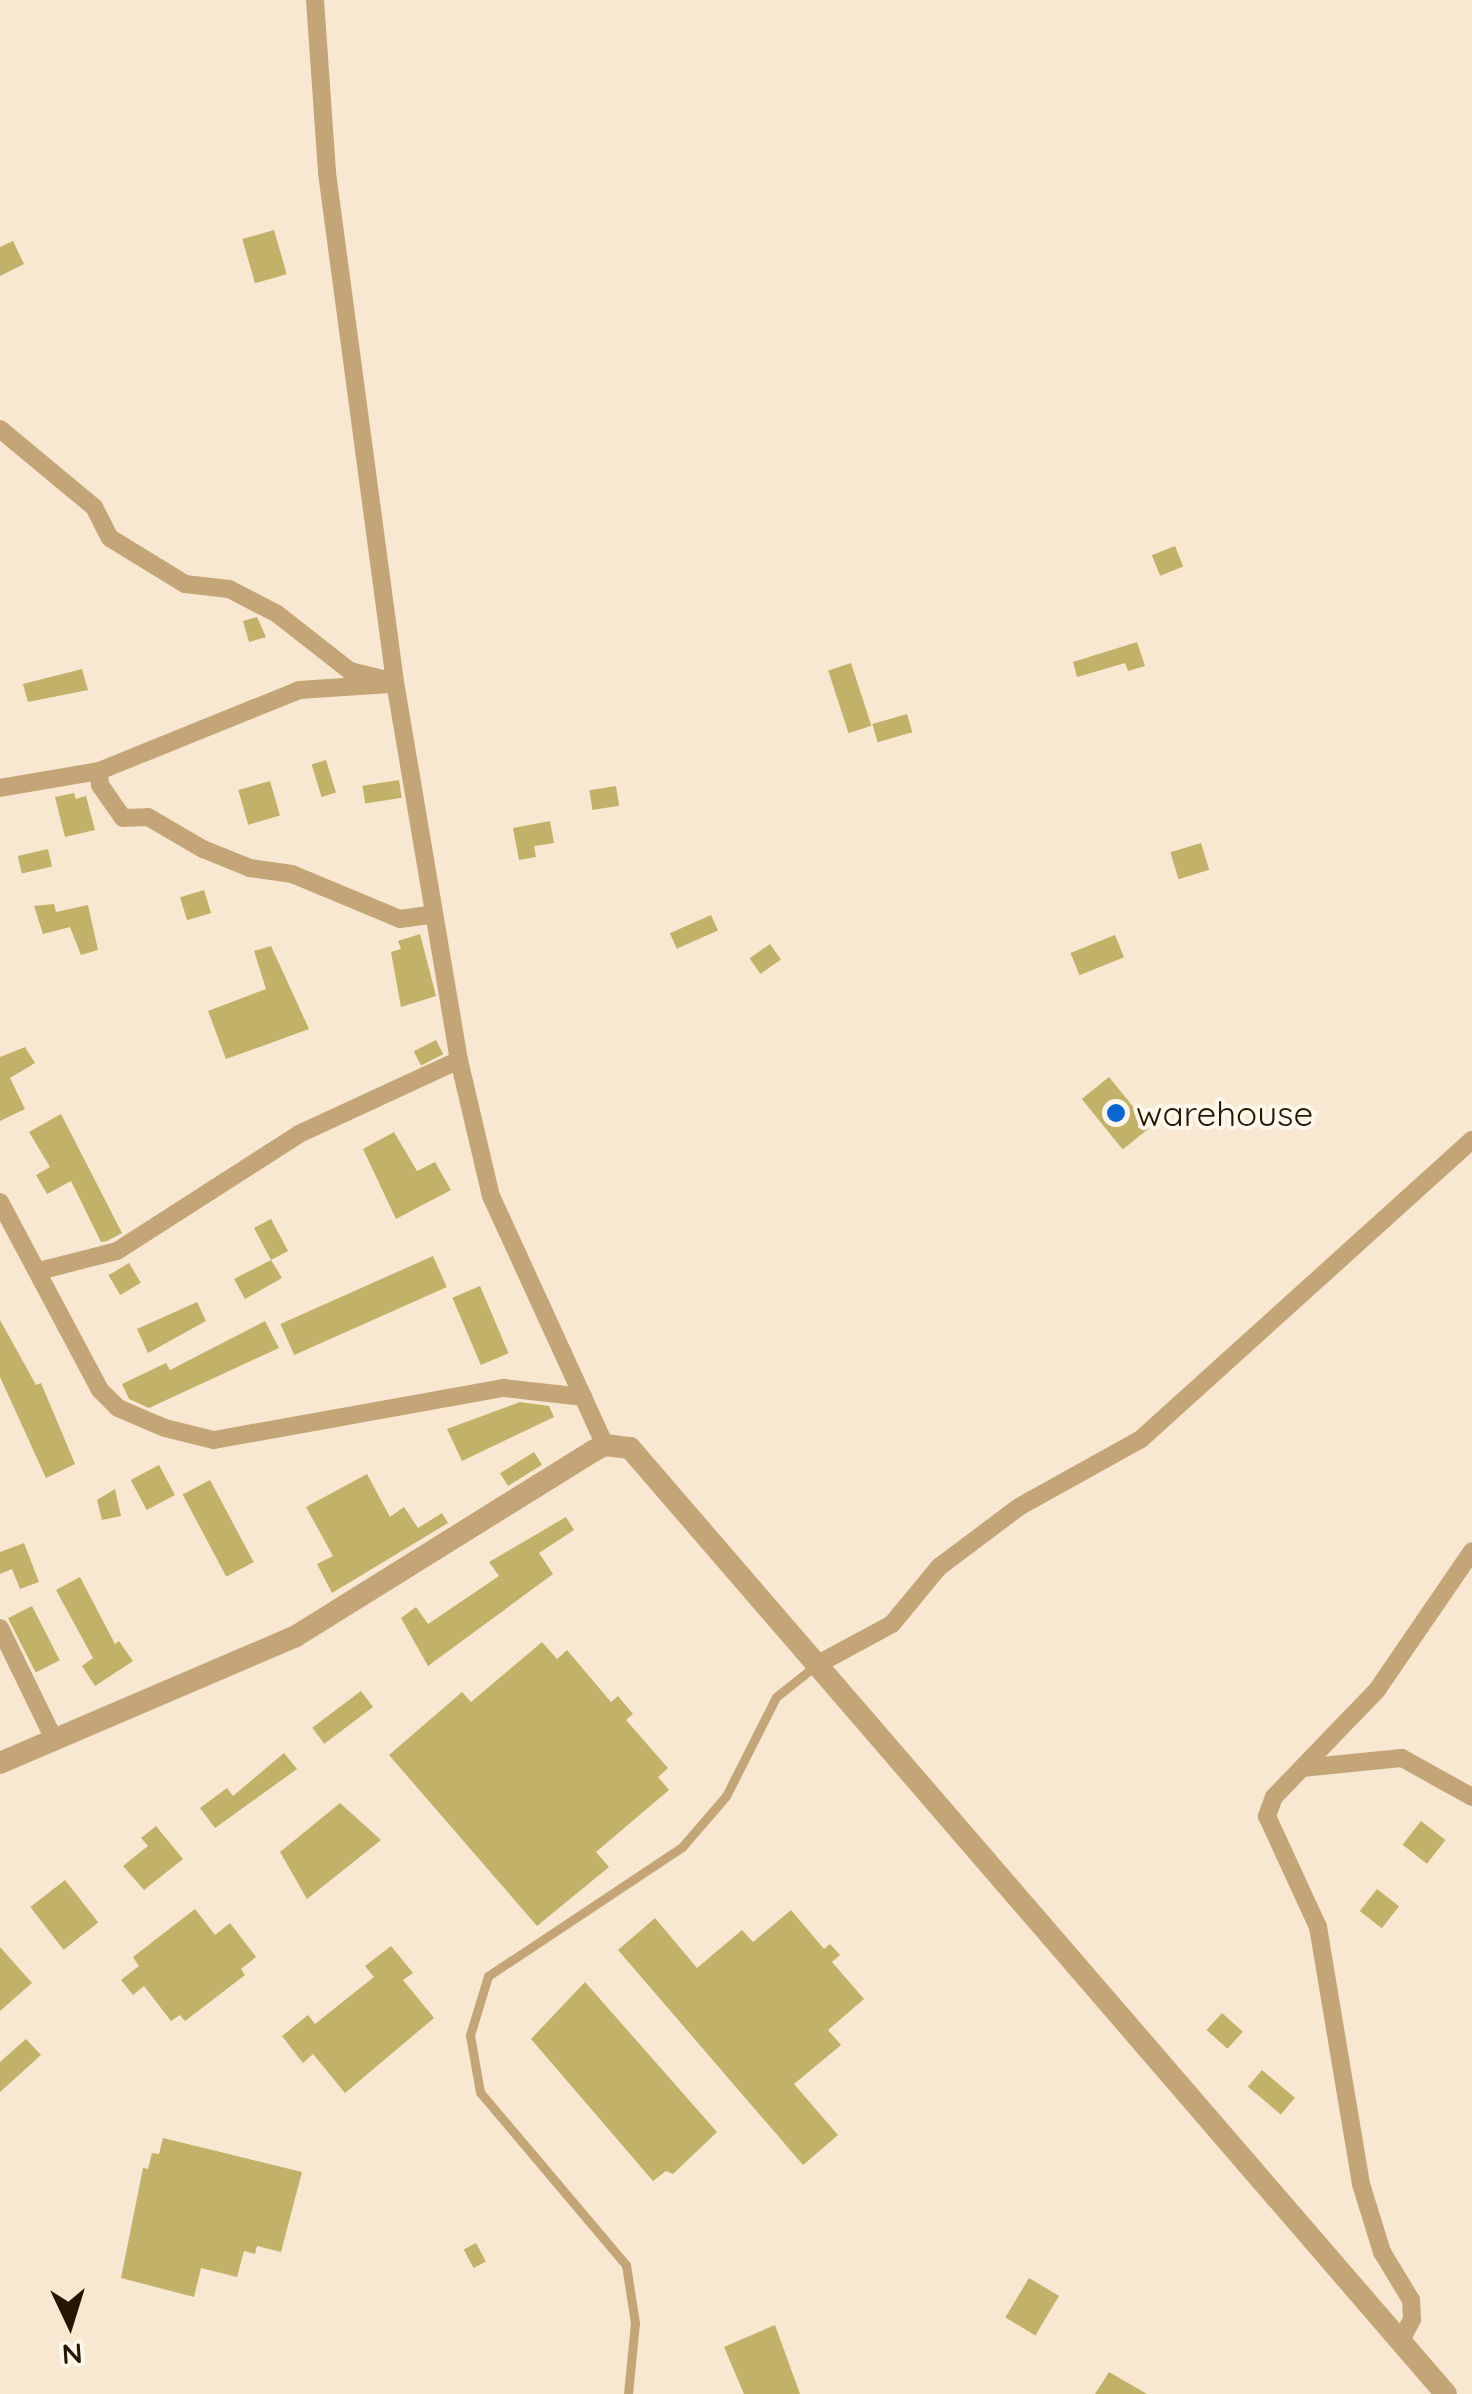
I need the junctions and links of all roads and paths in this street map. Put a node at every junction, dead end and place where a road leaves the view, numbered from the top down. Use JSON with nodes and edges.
{"nodes":[{"id":1,"x":316,"y":0,"type":"edge"},
{"id":2,"x":0,"y":428,"type":"edge"},
{"id":3,"x":395,"y":682,"type":"junction"},
{"id":4,"x":98,"y":771,"type":"junction"},
{"id":5,"x":0,"y":788,"type":"edge"},
{"id":6,"x":434,"y":914,"type":"junction"},
{"id":7,"x":459,"y":1060,"type":"junction"},
{"id":8,"x":1472,"y":1140,"type":"edge"},
{"id":9,"x":0,"y":1202,"type":"edge"},
{"id":10,"x":39,"y":1271,"type":"junction"},
{"id":11,"x":583,"y":1397,"type":"junction"},
{"id":12,"x":605,"y":1445,"type":"junction"},
{"id":13,"x":1472,"y":1551,"type":"edge"},
{"id":14,"x":0,"y":1628,"type":"edge"},
{"id":15,"x":818,"y":1664,"type":"junction"},
{"id":16,"x":54,"y":1739,"type":"junction"},
{"id":17,"x":0,"y":1763,"type":"edge"},
{"id":18,"x":1302,"y":1768,"type":"junction"},
{"id":19,"x":1472,"y":1797,"type":"edge"},
{"id":20,"x":1400,"y":2342,"type":"junction"},
{"id":21,"x":628,"y":2394,"type":"edge"},
{"id":22,"x":1446,"y":2394,"type":"edge"}],
"edges":[{"from":1,"to":3,"type":"street"},
{"from":2,"to":3,"type":"street"},
{"from":3,"to":4,"type":"street"},
{"from":3,"to":6,"type":"street"},
{"from":4,"to":5,"type":"street"},
{"from":4,"to":6,"type":"street"},
{"from":6,"to":7,"type":"street"},
{"from":7,"to":10,"type":"street"},
{"from":7,"to":11,"type":"street"},
{"from":8,"to":15,"type":"street"},
{"from":9,"to":10,"type":"street"},
{"from":10,"to":11,"type":"street"},
{"from":11,"to":12,"type":"street"},
{"from":12,"to":15,"type":"street"},
{"from":12,"to":16,"type":"street"},
{"from":13,"to":18,"type":"street"},
{"from":14,"to":16,"type":"street"},
{"from":15,"to":20,"type":"street"},
{"from":15,"to":21,"type":"lane"},
{"from":16,"to":17,"type":"street"},
{"from":18,"to":19,"type":"street"},
{"from":18,"to":20,"type":"street"},
{"from":20,"to":22,"type":"street"}]}
